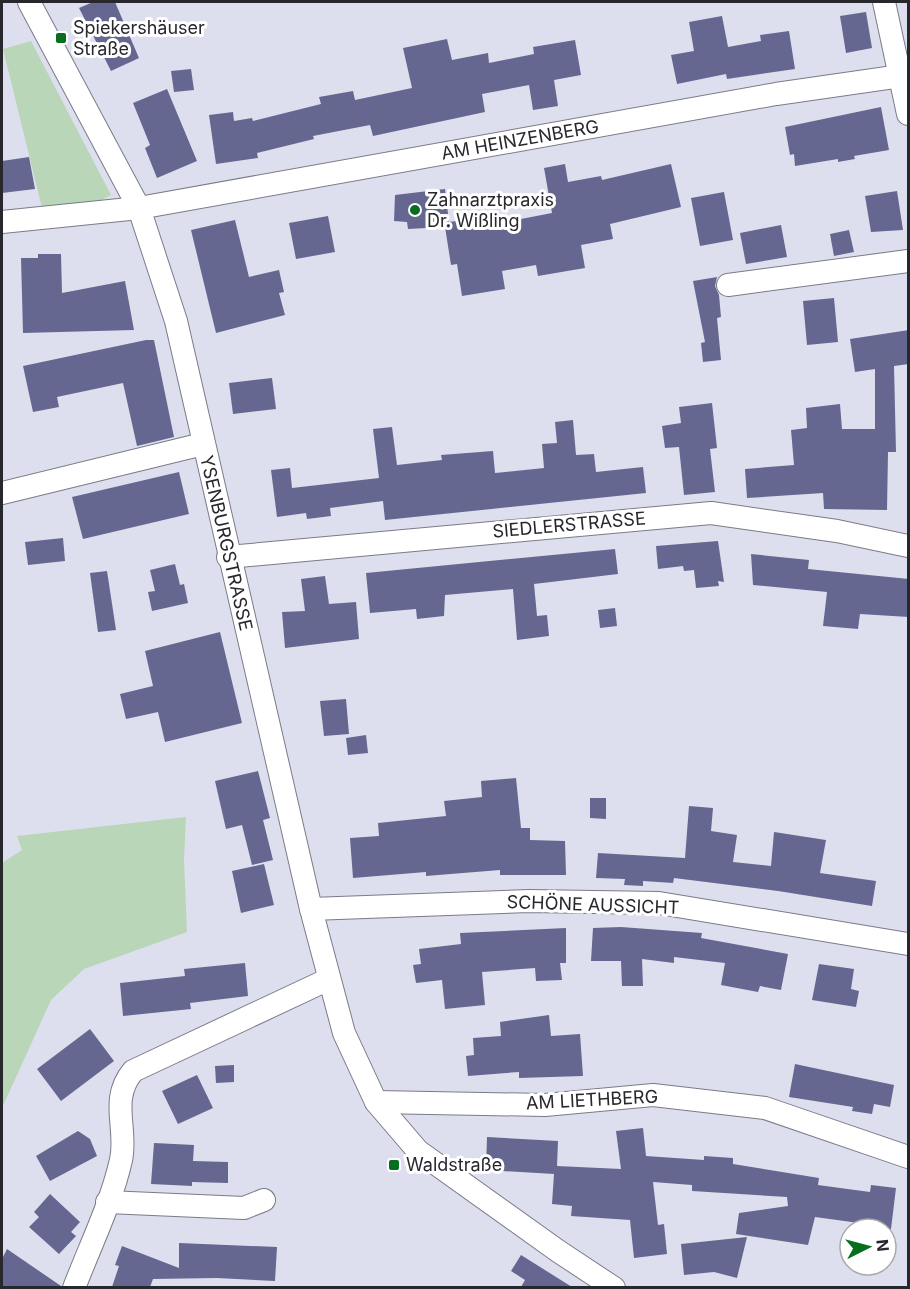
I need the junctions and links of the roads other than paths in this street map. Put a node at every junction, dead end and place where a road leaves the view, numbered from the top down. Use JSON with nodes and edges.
{"nodes":[{"id":1,"x":29,"y":2,"type":"edge"},
{"id":2,"x":884,"y":2,"type":"edge"},
{"id":3,"x":901,"y":76,"type":"junction"},
{"id":4,"x":909,"y":114,"type":"edge"},
{"id":5,"x":139,"y":208,"type":"junction"},
{"id":6,"x":2,"y":222,"type":"edge"},
{"id":7,"x":909,"y":261,"type":"edge"},
{"id":8,"x":728,"y":285,"type":"dead end"},
{"id":9,"x":203,"y":444,"type":"junction"},
{"id":10,"x":2,"y":493,"type":"edge"},
{"id":11,"x":909,"y":546,"type":"edge"},
{"id":12,"x":228,"y":558,"type":"junction"},
{"id":13,"x":311,"y":909,"type":"junction"},
{"id":14,"x":909,"y":944,"type":"edge"},
{"id":15,"x":329,"y":979,"type":"junction"},
{"id":16,"x":376,"y":1102,"type":"junction"},
{"id":17,"x":909,"y":1157,"type":"edge"},
{"id":18,"x":264,"y":1200,"type":"dead end"},
{"id":19,"x":107,"y":1202,"type":"junction"},
{"id":20,"x":74,"y":1287,"type":"edge"},
{"id":21,"x":614,"y":1287,"type":"edge"}],
"edges":[{"from":1,"to":5,"type":"street","name":"YSENBURGSTRASSE"},
{"from":2,"to":3,"type":"street"},
{"from":3,"to":4,"type":"street"},
{"from":3,"to":5,"type":"street","name":"AM HEINZENBERG"},
{"from":5,"to":6,"type":"street","name":"AM HEINZENBERG"},
{"from":5,"to":9,"type":"street","name":"YSENBURGSTRASSE"},
{"from":7,"to":8,"type":"street"},
{"from":9,"to":10,"type":"street"},
{"from":9,"to":12,"type":"street","name":"YSENBURGSTRASSE"},
{"from":11,"to":12,"type":"street","name":"SIEDLERSTRASSE"},
{"from":12,"to":13,"type":"street","name":"YSENBURGSTRASSE"},
{"from":13,"to":14,"type":"street","name":"SCHÖNE AUSSICHT"},
{"from":13,"to":15,"type":"street","name":"YSENBURGSTRASSE"},
{"from":15,"to":16,"type":"street","name":"YSENBURGSTRASSE"},
{"from":15,"to":19,"type":"street"},
{"from":16,"to":17,"type":"street","name":"AM LIETHBERG"},
{"from":16,"to":21,"type":"street","name":"YSENBURGSTRASSE"},
{"from":18,"to":19,"type":"street"},
{"from":19,"to":20,"type":"street"}]}
